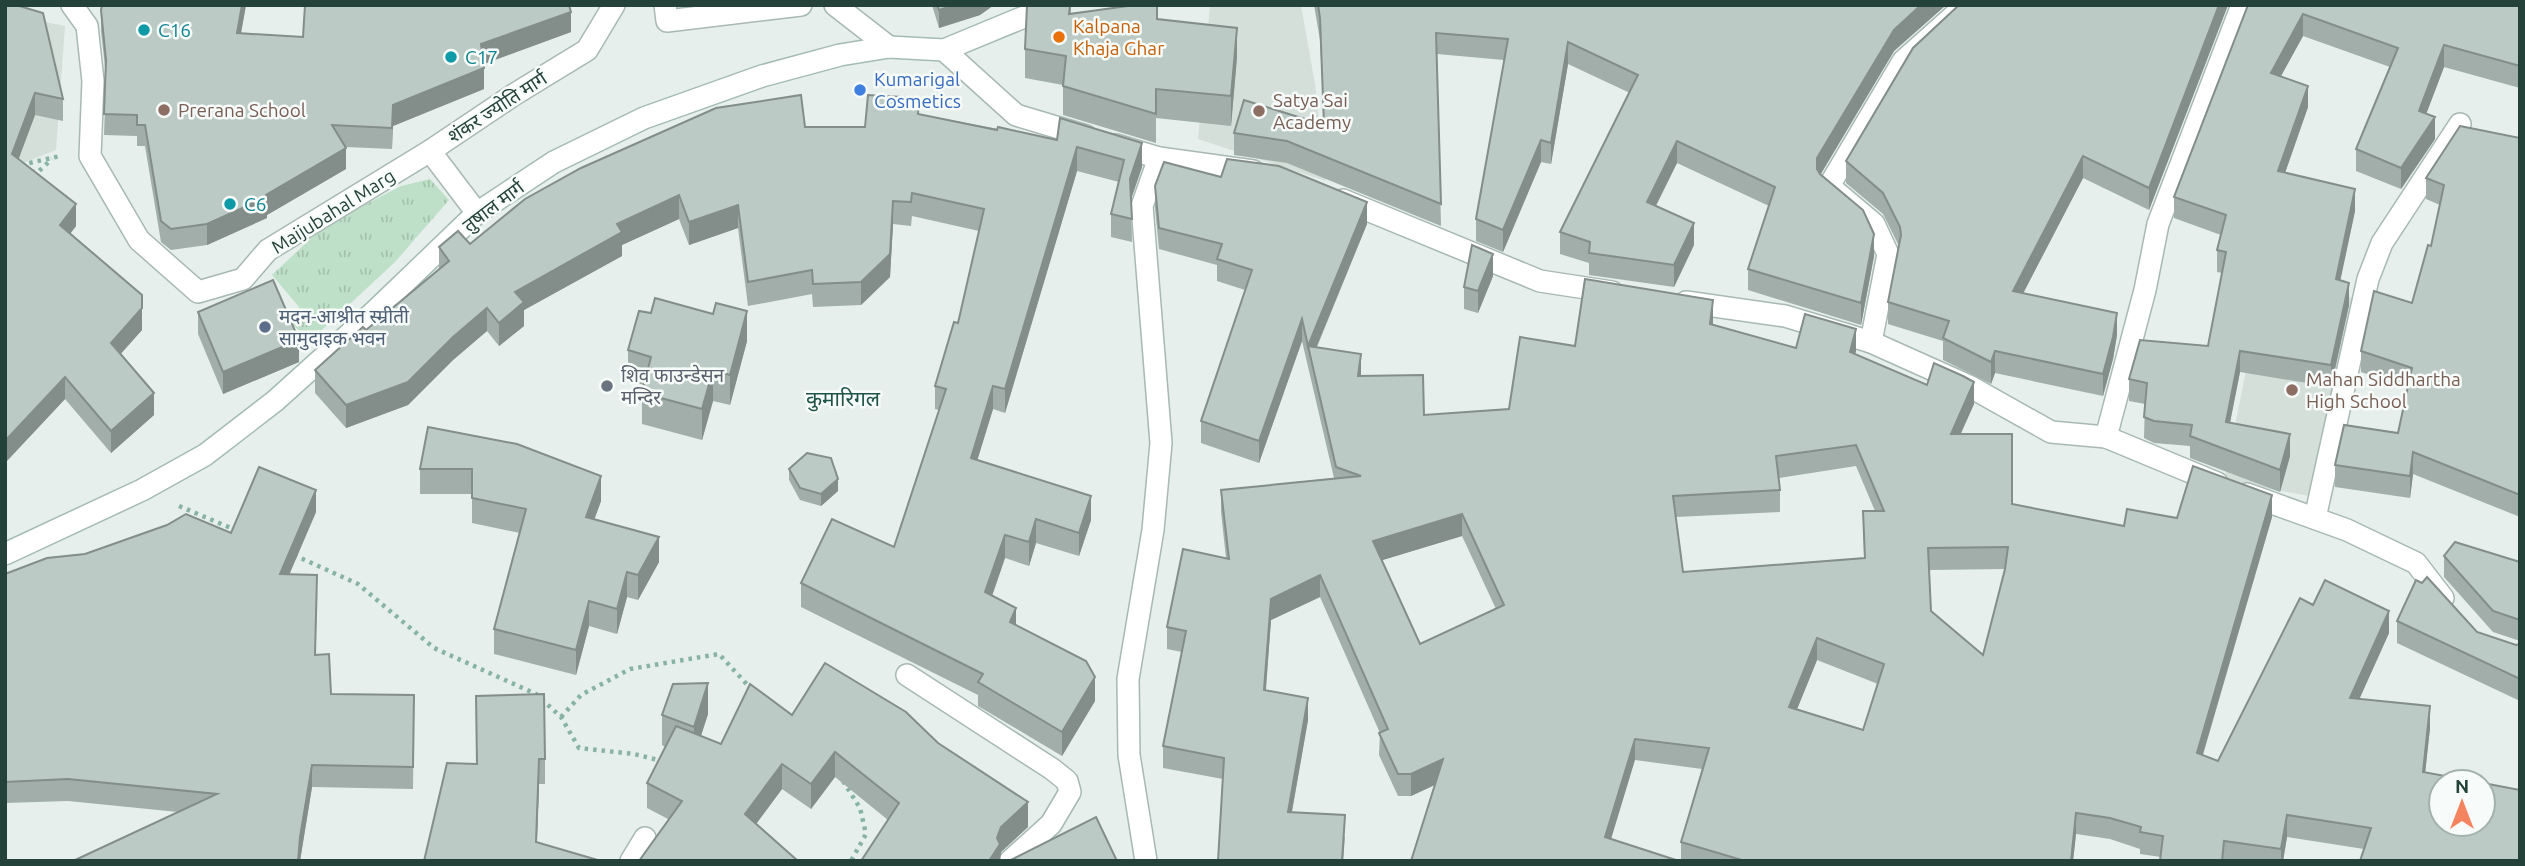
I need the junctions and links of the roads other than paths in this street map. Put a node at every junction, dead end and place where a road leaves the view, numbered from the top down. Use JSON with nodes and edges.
{"nodes":[{"id":1,"x":72,"y":5,"type":"edge"},
{"id":2,"x":614,"y":5,"type":"edge"},
{"id":3,"x":665,"y":5,"type":"edge"},
{"id":4,"x":802,"y":5,"type":"edge"},
{"id":5,"x":835,"y":5,"type":"edge"},
{"id":6,"x":1053,"y":5,"type":"edge"},
{"id":7,"x":1965,"y":5,"type":"edge"},
{"id":8,"x":2242,"y":7,"type":"edge"},
{"id":9,"x":889,"y":47,"type":"junction"},
{"id":10,"x":944,"y":50,"type":"junction"},
{"id":11,"x":2460,"y":124,"type":"edge"},
{"id":12,"x":430,"y":151,"type":"junction"},
{"id":13,"x":1159,"y":158,"type":"junction"},
{"id":14,"x":1269,"y":173,"type":"edge"},
{"id":15,"x":1321,"y":191,"type":"edge"},
{"id":16,"x":477,"y":214,"type":"junction"},
{"id":17,"x":1635,"y":295,"type":"edge"},
{"id":18,"x":1662,"y":299,"type":"edge"},
{"id":19,"x":1871,"y":342,"type":"junction"},
{"id":20,"x":2106,"y":437,"type":"junction"},
{"id":21,"x":2315,"y":518,"type":"junction"},
{"id":22,"x":5,"y":554,"type":"edge"},
{"id":23,"x":2459,"y":617,"type":"edge"},
{"id":24,"x":907,"y":675,"type":"dead end"},
{"id":25,"x":645,"y":838,"type":"dead end"},
{"id":26,"x":631,"y":861,"type":"edge"},
{"id":27,"x":1010,"y":861,"type":"edge"},
{"id":28,"x":1146,"y":861,"type":"edge"}],
"edges":[{"from":1,"to":12,"type":"street","name":"Maijubahal Marg"},
{"from":2,"to":12,"type":"street","name":"शंकर ज्योति मार्ग"},
{"from":3,"to":4,"type":"street"},
{"from":5,"to":9,"type":"street"},
{"from":6,"to":10,"type":"street","name":"तुषाल मार्ग"},
{"from":7,"to":19,"type":"street"},
{"from":8,"to":20,"type":"street"},
{"from":9,"to":10,"type":"street","name":"तुषाल मार्ग"},
{"from":9,"to":16,"type":"street","name":"तुषाल मार्ग"},
{"from":10,"to":13,"type":"street"},
{"from":11,"to":21,"type":"street"},
{"from":12,"to":16,"type":"street","name":"शंकर ज्योति मार्ग"},
{"from":13,"to":14,"type":"street"},
{"from":13,"to":28,"type":"street"},
{"from":15,"to":17,"type":"street"},
{"from":16,"to":22,"type":"street","name":"तुषाल मार्ग"},
{"from":18,"to":19,"type":"street"},
{"from":19,"to":20,"type":"street"},
{"from":20,"to":21,"type":"street"},
{"from":21,"to":23,"type":"street"},
{"from":24,"to":27,"type":"street"},
{"from":25,"to":26,"type":"street"}]}
